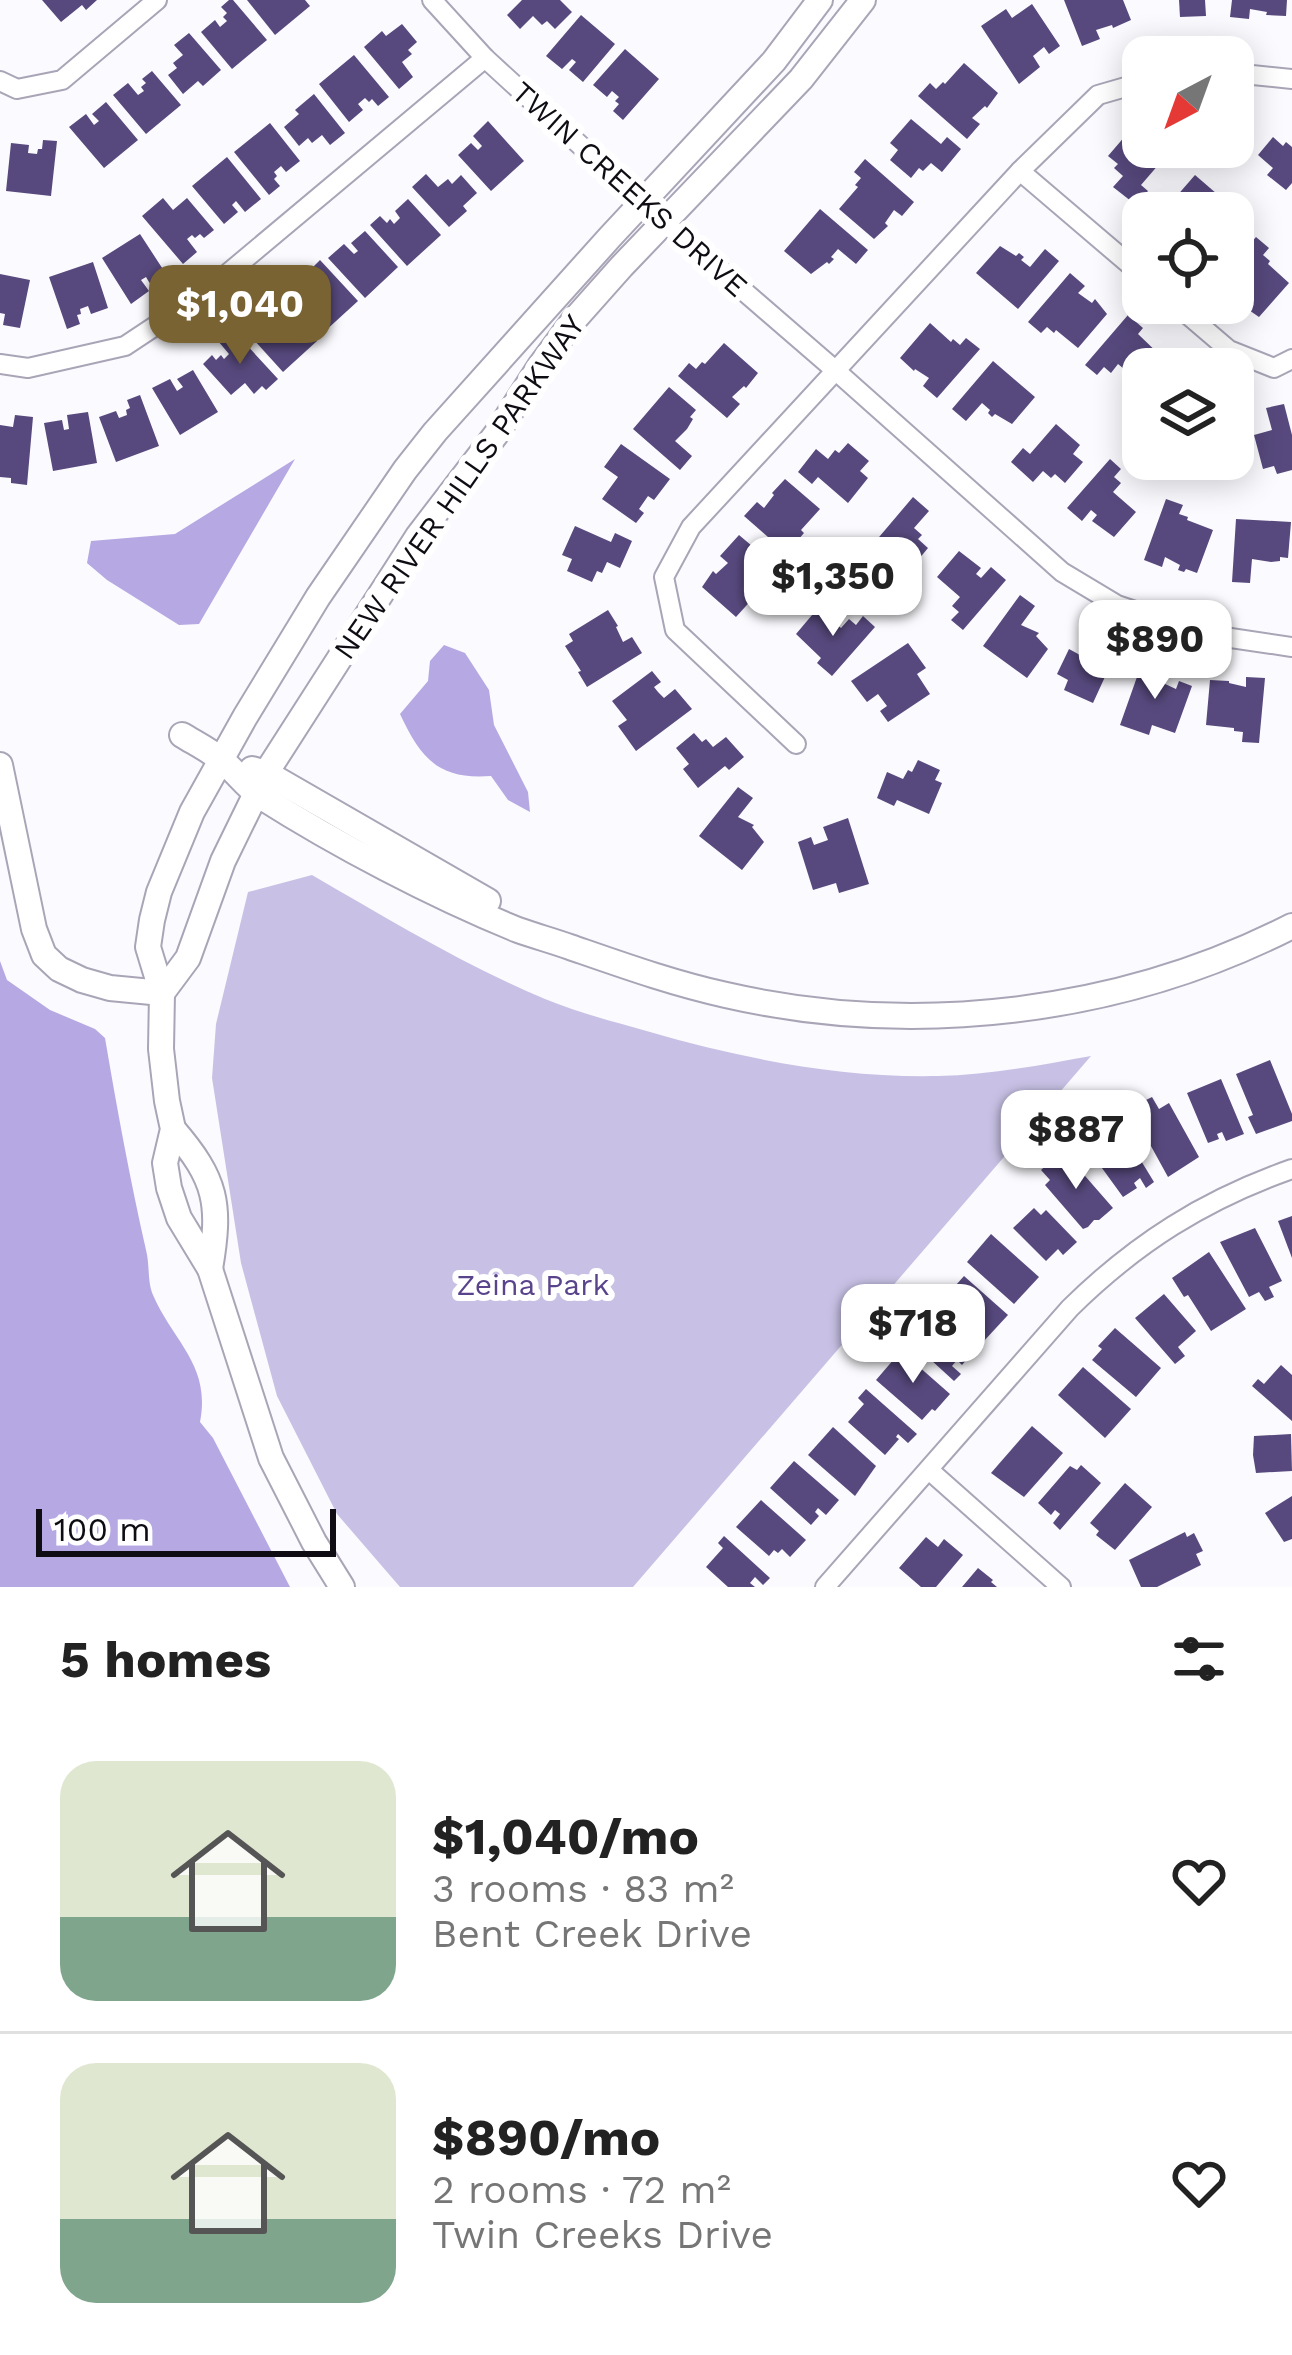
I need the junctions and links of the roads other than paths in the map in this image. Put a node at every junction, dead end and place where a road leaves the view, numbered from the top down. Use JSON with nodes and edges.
{"nodes":[{"id":1,"x":158,"y":0,"type":"edge"},
{"id":2,"x":432,"y":0,"type":"edge"},
{"id":3,"x":820,"y":0,"type":"edge"},
{"id":4,"x":863,"y":0,"type":"edge"},
{"id":5,"x":485,"y":58,"type":"junction"},
{"id":6,"x":1254,"y":75,"type":"edge"},
{"id":7,"x":1292,"y":79,"type":"edge"},
{"id":8,"x":0,"y":81,"type":"edge"},
{"id":9,"x":1122,"y":88,"type":"edge"},
{"id":10,"x":1020,"y":170,"type":"junction"},
{"id":11,"x":642,"y":201,"type":"junction"},
{"id":12,"x":665,"y":223,"type":"junction"},
{"id":13,"x":1122,"y":258,"type":"edge"},
{"id":14,"x":1199,"y":324,"type":"edge"},
{"id":15,"x":1292,"y":359,"type":"edge"},
{"id":16,"x":0,"y":364,"type":"edge"},
{"id":17,"x":835,"y":370,"type":"junction"},
{"id":18,"x":1292,"y":647,"type":"edge"},
{"id":19,"x":182,"y":735,"type":"dead end"},
{"id":20,"x":796,"y":744,"type":"dead end"},
{"id":21,"x":220,"y":759,"type":"junction"},
{"id":22,"x":0,"y":765,"type":"edge"},
{"id":23,"x":261,"y":783,"type":"junction"},
{"id":24,"x":1292,"y":926,"type":"edge"},
{"id":25,"x":162,"y":993,"type":"junction"},
{"id":26,"x":173,"y":1129,"type":"junction"},
{"id":27,"x":1292,"y":1169,"type":"edge"},
{"id":28,"x":210,"y":1269,"type":"junction"},
{"id":29,"x":929,"y":1470,"type":"junction"},
{"id":30,"x":342,"y":1587,"type":"edge"},
{"id":31,"x":825,"y":1587,"type":"edge"},
{"id":32,"x":1060,"y":1587,"type":"edge"}],
"edges":[{"from":1,"to":8,"type":"street"},
{"from":2,"to":5,"type":"street","name":"TWIN CREEKS DRIVE"},
{"from":3,"to":11,"type":"street","name":"NEW RIVER HILLS PARKWAY"},
{"from":4,"to":12,"type":"street","name":"NEW RIVER HILLS PARKWAY"},
{"from":5,"to":11,"type":"street","name":"TWIN CREEKS DRIVE"},
{"from":5,"to":16,"type":"street"},
{"from":6,"to":7,"type":"street"},
{"from":9,"to":10,"type":"street"},
{"from":10,"to":13,"type":"street"},
{"from":10,"to":17,"type":"street"},
{"from":11,"to":12,"type":"street","name":"TWIN CREEKS DRIVE"},
{"from":11,"to":21,"type":"street","name":"NEW RIVER HILLS PARKWAY"},
{"from":12,"to":17,"type":"street","name":"TWIN CREEKS DRIVE"},
{"from":12,"to":23,"type":"street","name":"NEW RIVER HILLS PARKWAY"},
{"from":14,"to":15,"type":"street"},
{"from":17,"to":18,"type":"street","name":"TWIN CREEKS DRIVE"},
{"from":17,"to":20,"type":"street"},
{"from":19,"to":21,"type":"street"},
{"from":21,"to":23,"type":"street"},
{"from":21,"to":25,"type":"street","name":"NEW RIVER HILLS PARKWAY"},
{"from":22,"to":25,"type":"street"},
{"from":23,"to":24,"type":"street"},
{"from":23,"to":25,"type":"street","name":"NEW RIVER HILLS PARKWAY"},
{"from":25,"to":26,"type":"street","name":"NEW RIVER HILLS PARKWAY"},
{"from":26,"to":28,"type":"street"},
{"from":26,"to":28,"type":"street"},
{"from":27,"to":29,"type":"street"},
{"from":28,"to":30,"type":"street"},
{"from":29,"to":31,"type":"street"},
{"from":29,"to":32,"type":"street"}]}
